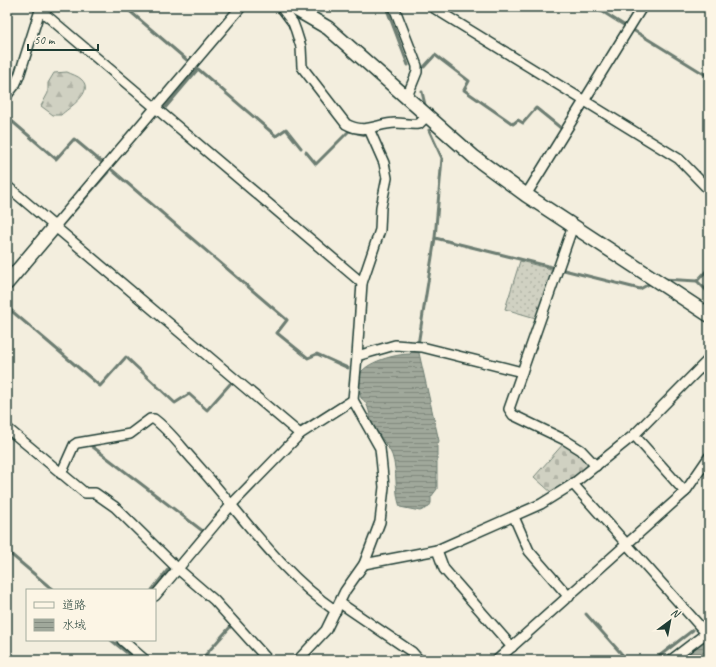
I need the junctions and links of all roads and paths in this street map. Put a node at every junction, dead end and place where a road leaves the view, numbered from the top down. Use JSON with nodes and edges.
{"nodes":[{"id":1,"x":241,"y":7,"type":"edge"},
{"id":2,"x":281,"y":7,"type":"edge"},
{"id":3,"x":292,"y":7,"type":"edge"},
{"id":4,"x":394,"y":7,"type":"edge"},
{"id":5,"x":432,"y":7,"type":"edge"},
{"id":6,"x":642,"y":7,"type":"edge"},
{"id":7,"x":40,"y":8,"type":"edge"},
{"id":8,"x":7,"y":95,"type":"edge"},
{"id":9,"x":406,"y":99,"type":"junction"},
{"id":10,"x":585,"y":100,"type":"junction"},
{"id":11,"x":155,"y":108,"type":"junction"},
{"id":12,"x":426,"y":117,"type":"junction"},
{"id":13,"x":368,"y":129,"type":"junction"},
{"id":14,"x":7,"y":186,"type":"edge"},
{"id":15,"x":709,"y":190,"type":"edge"},
{"id":16,"x":526,"y":195,"type":"junction"},
{"id":17,"x":54,"y":226,"type":"junction"},
{"id":18,"x":573,"y":226,"type":"junction"},
{"id":19,"x":7,"y":283,"type":"edge"},
{"id":20,"x":362,"y":283,"type":"junction"},
{"id":21,"x":709,"y":316,"type":"edge"},
{"id":22,"x":356,"y":356,"type":"junction"},
{"id":23,"x":709,"y":359,"type":"edge"},
{"id":24,"x":522,"y":372,"type":"junction"},
{"id":25,"x":352,"y":400,"type":"junction"},
{"id":26,"x":7,"y":428,"type":"edge"},
{"id":27,"x":300,"y":434,"type":"junction"},
{"id":28,"x":634,"y":435,"type":"junction"},
{"id":29,"x":709,"y":457,"type":"edge"},
{"id":30,"x":596,"y":466,"type":"junction"},
{"id":31,"x":61,"y":474,"type":"junction"},
{"id":32,"x":573,"y":484,"type":"junction"},
{"id":33,"x":684,"y":492,"type":"junction"},
{"id":34,"x":232,"y":504,"type":"junction"},
{"id":35,"x":514,"y":517,"type":"junction"},
{"id":36,"x":628,"y":545,"type":"junction"},
{"id":37,"x":437,"y":550,"type":"junction"},
{"id":38,"x":364,"y":564,"type":"junction"},
{"id":39,"x":178,"y":569,"type":"junction"},
{"id":40,"x":156,"y":595,"type":"edge"},
{"id":41,"x":569,"y":597,"type":"junction"},
{"id":42,"x":338,"y":607,"type":"junction"},
{"id":43,"x":708,"y":632,"type":"edge"},
{"id":44,"x":123,"y":641,"type":"edge"},
{"id":45,"x":512,"y":647,"type":"junction"},
{"id":46,"x":303,"y":659,"type":"edge"},
{"id":47,"x":145,"y":660,"type":"edge"},
{"id":48,"x":268,"y":660,"type":"edge"},
{"id":49,"x":419,"y":660,"type":"edge"},
{"id":50,"x":497,"y":660,"type":"edge"},
{"id":51,"x":671,"y":660,"type":"edge"}],
"edges":[{"from":1,"to":11,"type":"street"},
{"from":2,"to":13,"type":"street"},
{"from":3,"to":9,"type":"street"},
{"from":4,"to":9,"type":"street"},
{"from":5,"to":10,"type":"street"},
{"from":6,"to":10,"type":"street"},
{"from":7,"to":8,"type":"street"},
{"from":7,"to":11,"type":"street"},
{"from":9,"to":12,"type":"street"},
{"from":10,"to":15,"type":"street"},
{"from":10,"to":16,"type":"street"},
{"from":11,"to":17,"type":"street"},
{"from":11,"to":20,"type":"street"},
{"from":12,"to":13,"type":"street"},
{"from":12,"to":16,"type":"street"},
{"from":13,"to":20,"type":"street"},
{"from":14,"to":17,"type":"street"},
{"from":16,"to":18,"type":"street"},
{"from":17,"to":19,"type":"street"},
{"from":17,"to":27,"type":"street"},
{"from":18,"to":21,"type":"street"},
{"from":18,"to":24,"type":"street"},
{"from":20,"to":22,"type":"street"},
{"from":22,"to":24,"type":"street"},
{"from":22,"to":25,"type":"street"},
{"from":23,"to":28,"type":"street"},
{"from":24,"to":30,"type":"street"},
{"from":25,"to":27,"type":"street"},
{"from":25,"to":38,"type":"street"},
{"from":26,"to":31,"type":"street"},
{"from":27,"to":34,"type":"street"},
{"from":28,"to":30,"type":"street"},
{"from":28,"to":33,"type":"street"},
{"from":29,"to":33,"type":"street"},
{"from":30,"to":32,"type":"street"},
{"from":31,"to":34,"type":"street"},
{"from":31,"to":39,"type":"street"},
{"from":32,"to":35,"type":"street"},
{"from":32,"to":36,"type":"street"},
{"from":33,"to":36,"type":"street"},
{"from":34,"to":39,"type":"street"},
{"from":34,"to":42,"type":"street"},
{"from":35,"to":37,"type":"street"},
{"from":35,"to":41,"type":"street"},
{"from":36,"to":41,"type":"street"},
{"from":36,"to":43,"type":"street"},
{"from":37,"to":38,"type":"street"},
{"from":37,"to":45,"type":"street"},
{"from":38,"to":42,"type":"street"},
{"from":39,"to":40,"type":"street"},
{"from":39,"to":48,"type":"street"},
{"from":41,"to":45,"type":"street"},
{"from":42,"to":46,"type":"street"},
{"from":42,"to":49,"type":"street"},
{"from":43,"to":51,"type":"street"},
{"from":44,"to":47,"type":"street"},
{"from":45,"to":50,"type":"street"}]}
